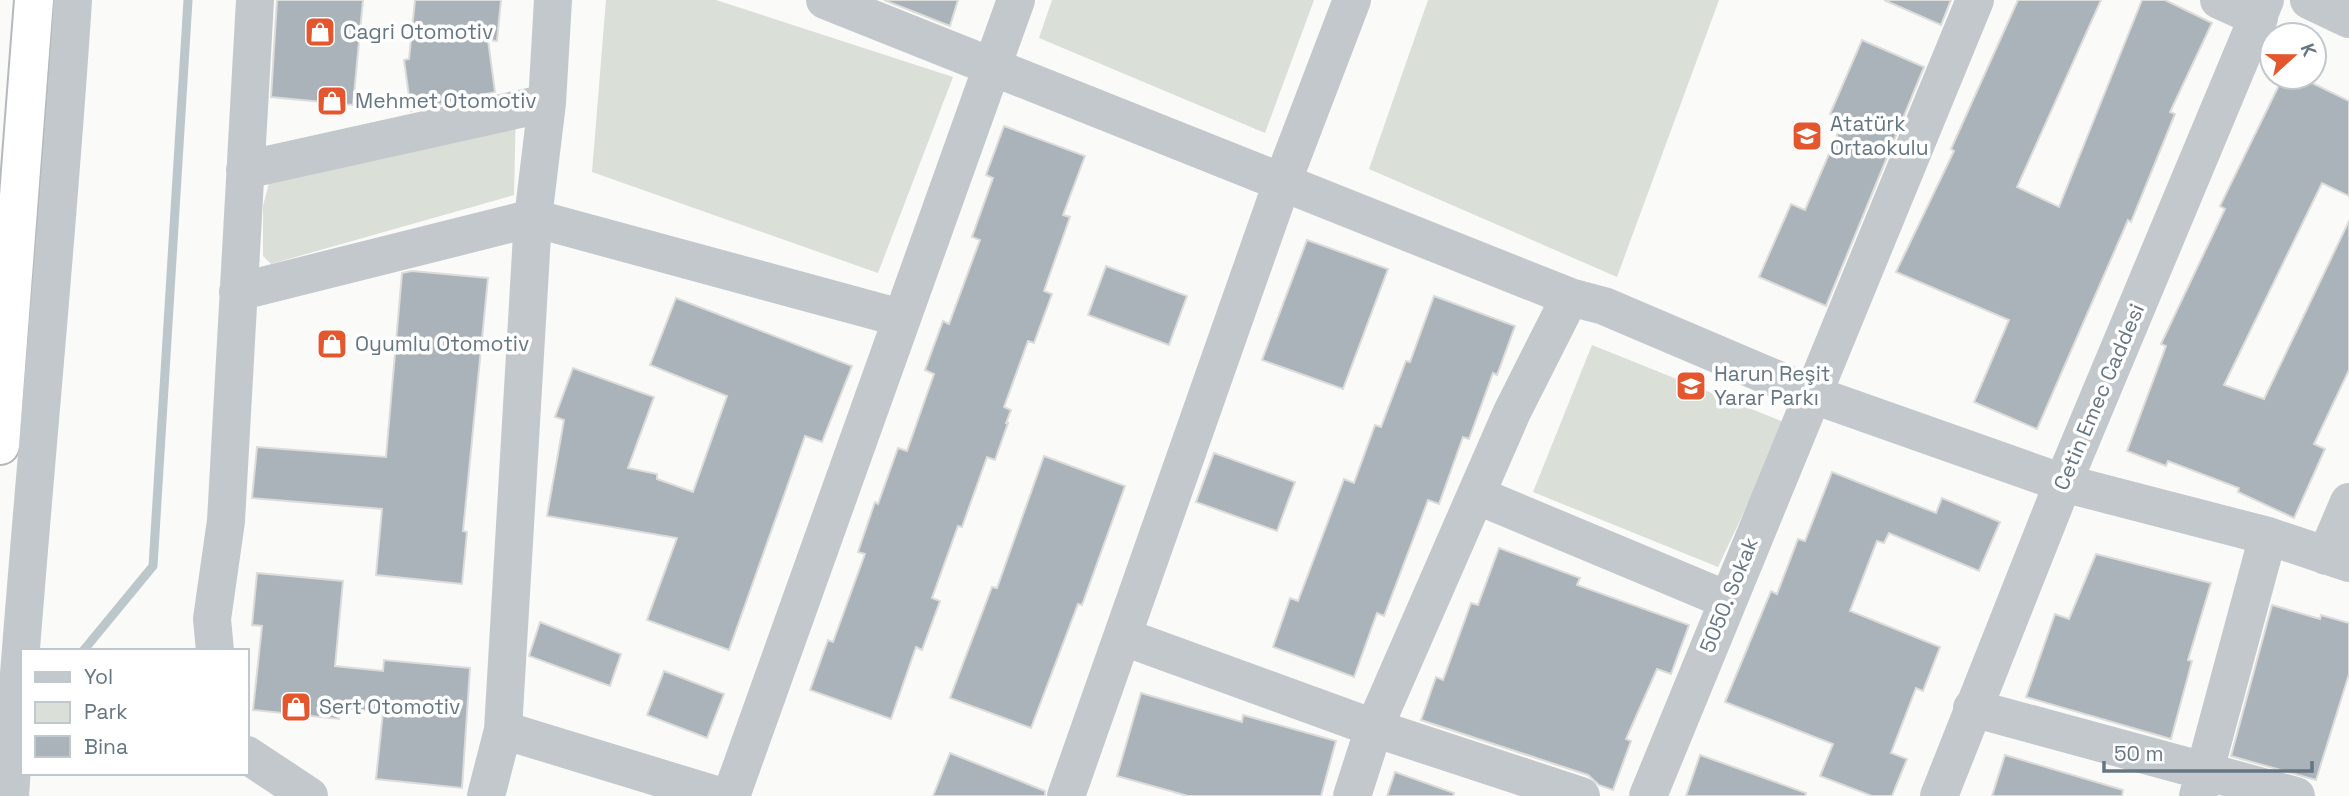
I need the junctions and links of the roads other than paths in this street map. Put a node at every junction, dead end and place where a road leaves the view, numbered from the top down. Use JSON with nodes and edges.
{"nodes":[{"id":1,"x":34,"y":0,"type":"edge"},
{"id":2,"x":73,"y":0,"type":"edge"},
{"id":3,"x":255,"y":0,"type":"edge"},
{"id":4,"x":553,"y":0,"type":"edge"},
{"id":5,"x":825,"y":0,"type":"edge"},
{"id":6,"x":1016,"y":0,"type":"edge"},
{"id":7,"x":1352,"y":0,"type":"edge"},
{"id":8,"x":1975,"y":0,"type":"edge"},
{"id":9,"x":2219,"y":0,"type":"edge"},
{"id":10,"x":2309,"y":0,"type":"edge"},
{"id":11,"x":2262,"y":9,"type":"edge"},
{"id":12,"x":2349,"y":19,"type":"edge"},
{"id":13,"x":993,"y":66,"type":"junction"},
{"id":14,"x":547,"y":103,"type":"junction"},
{"id":15,"x":245,"y":170,"type":"junction"},
{"id":16,"x":1282,"y":183,"type":"junction"},
{"id":17,"x":533,"y":218,"type":"junction"},
{"id":18,"x":238,"y":292,"type":"junction"},
{"id":19,"x":1570,"y":297,"type":"junction"},
{"id":20,"x":901,"y":318,"type":"junction"},
{"id":21,"x":1811,"y":394,"type":"junction"},
{"id":22,"x":0,"y":445,"type":"edge"},
{"id":23,"x":2063,"y":484,"type":"junction"},
{"id":24,"x":1476,"y":495,"type":"junction"},
{"id":25,"x":2349,"y":502,"type":"edge"},
{"id":26,"x":2268,"y":536,"type":"junction"},
{"id":27,"x":2337,"y":559,"type":"edge"},
{"id":28,"x":1727,"y":600,"type":"junction"},
{"id":29,"x":1125,"y":637,"type":"junction"},
{"id":30,"x":215,"y":649,"type":"edge"},
{"id":31,"x":1972,"y":708,"type":"junction"},
{"id":32,"x":1374,"y":728,"type":"junction"},
{"id":33,"x":503,"y":730,"type":"junction"},
{"id":34,"x":248,"y":756,"type":"edge"},
{"id":35,"x":2202,"y":784,"type":"edge"},
{"id":36,"x":10,"y":796,"type":"edge"},
{"id":37,"x":309,"y":796,"type":"edge"},
{"id":38,"x":486,"y":796,"type":"edge"},
{"id":39,"x":719,"y":796,"type":"edge"},
{"id":40,"x":731,"y":796,"type":"edge"},
{"id":41,"x":1066,"y":796,"type":"edge"},
{"id":42,"x":1352,"y":796,"type":"edge"},
{"id":43,"x":1581,"y":796,"type":"edge"},
{"id":44,"x":1648,"y":796,"type":"edge"},
{"id":45,"x":1939,"y":796,"type":"edge"},
{"id":46,"x":2296,"y":796,"type":"edge"}],
"edges":[{"from":1,"to":22,"type":"highway"},
{"from":2,"to":36,"type":"street"},
{"from":3,"to":15,"type":"street"},
{"from":4,"to":14,"type":"street"},
{"from":5,"to":13,"type":"street"},
{"from":6,"to":13,"type":"street"},
{"from":7,"to":16,"type":"street"},
{"from":8,"to":21,"type":"street","name":"5050. Sokak"},
{"from":9,"to":11,"type":"street"},
{"from":10,"to":12,"type":"street"},
{"from":11,"to":23,"type":"street","name":"Cetin Emec Caddesi"},
{"from":13,"to":16,"type":"street"},
{"from":13,"to":20,"type":"street"},
{"from":14,"to":15,"type":"street"},
{"from":14,"to":17,"type":"street"},
{"from":15,"to":18,"type":"street"},
{"from":16,"to":19,"type":"street"},
{"from":16,"to":29,"type":"street"},
{"from":17,"to":18,"type":"street"},
{"from":17,"to":20,"type":"street"},
{"from":17,"to":33,"type":"street"},
{"from":18,"to":30,"type":"street"},
{"from":19,"to":21,"type":"street"},
{"from":19,"to":24,"type":"street"},
{"from":20,"to":40,"type":"street"},
{"from":21,"to":23,"type":"street"},
{"from":21,"to":28,"type":"street","name":"5050. Sokak"},
{"from":23,"to":26,"type":"street"},
{"from":23,"to":31,"type":"street","name":"Cetin Emec Caddesi"},
{"from":24,"to":28,"type":"street"},
{"from":24,"to":32,"type":"street"},
{"from":25,"to":27,"type":"street"},
{"from":26,"to":27,"type":"street"},
{"from":26,"to":35,"type":"street"},
{"from":28,"to":44,"type":"street","name":"5050. Sokak"},
{"from":29,"to":32,"type":"street"},
{"from":29,"to":41,"type":"street"},
{"from":31,"to":35,"type":"street"},
{"from":31,"to":45,"type":"street","name":"Cetin Emec Caddesi"},
{"from":32,"to":42,"type":"street"},
{"from":32,"to":43,"type":"street"},
{"from":33,"to":38,"type":"street"},
{"from":33,"to":39,"type":"street"},
{"from":34,"to":37,"type":"street"},
{"from":35,"to":46,"type":"street"}]}
